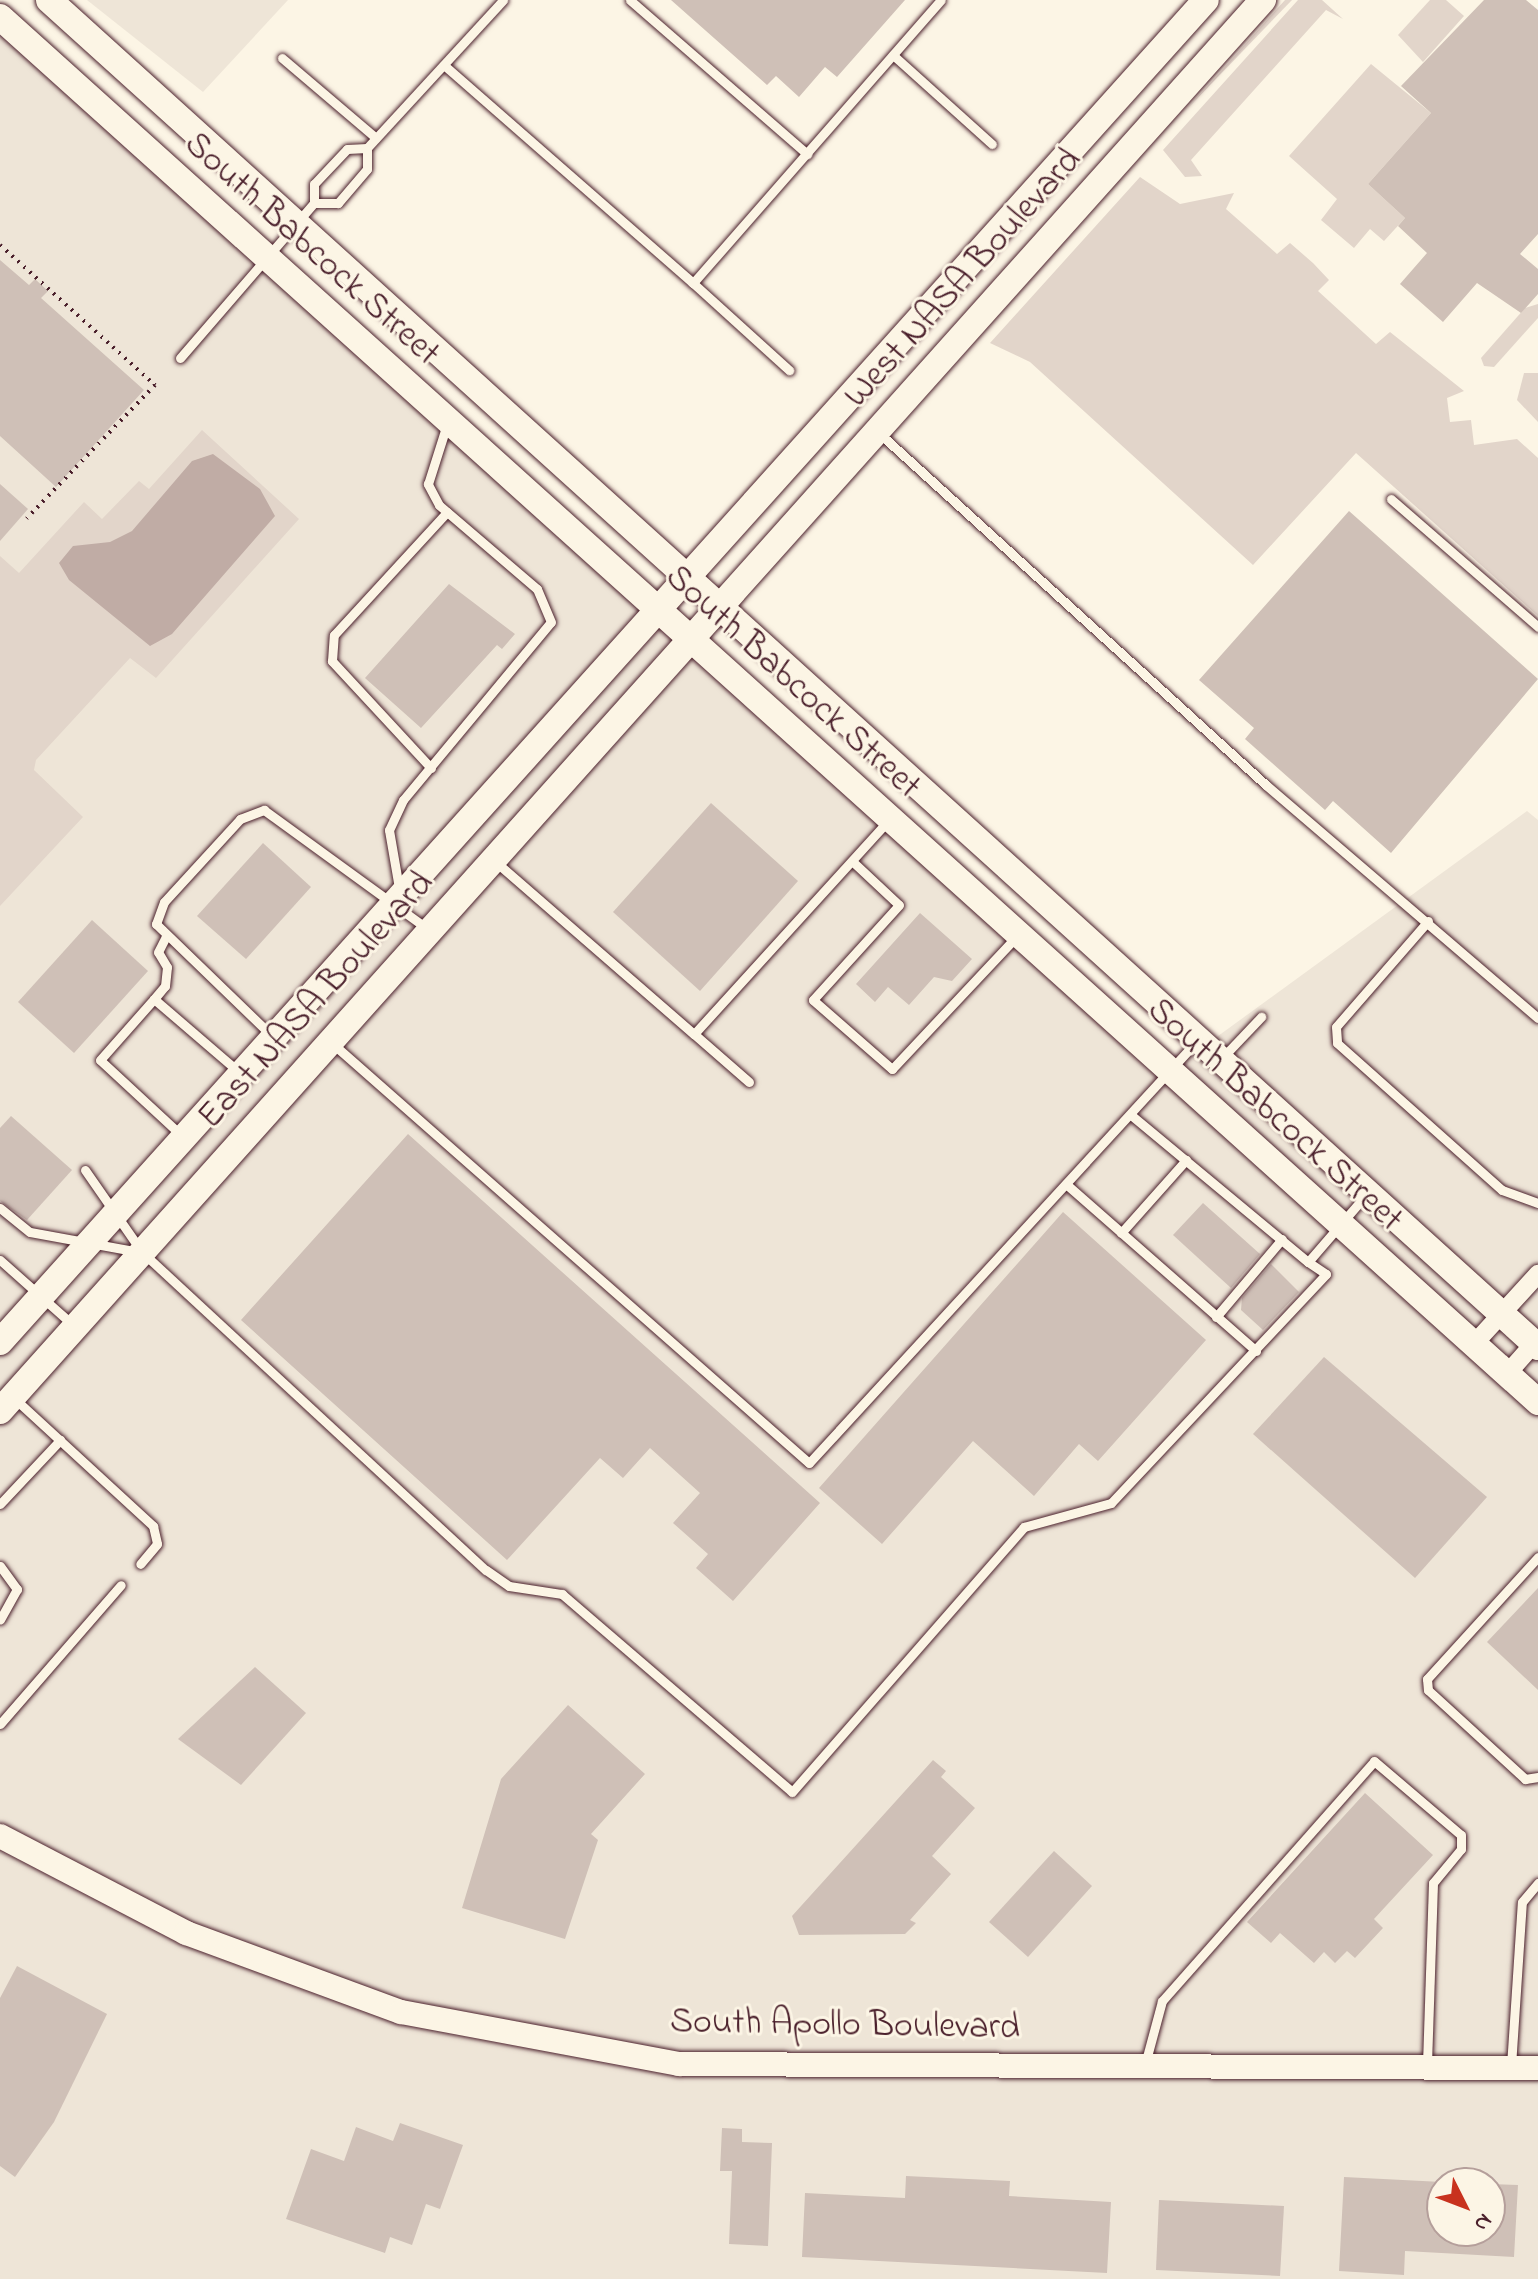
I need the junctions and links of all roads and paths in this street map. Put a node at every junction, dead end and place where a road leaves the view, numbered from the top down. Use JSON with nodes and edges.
{"nodes":[{"id":1,"x":49,"y":0,"type":"edge"},
{"id":2,"x":503,"y":0,"type":"edge"},
{"id":3,"x":630,"y":0,"type":"edge"},
{"id":4,"x":941,"y":0,"type":"edge"},
{"id":5,"x":1206,"y":0,"type":"edge"},
{"id":6,"x":1263,"y":0,"type":"edge"},
{"id":7,"x":0,"y":17,"type":"edge"},
{"id":8,"x":893,"y":55,"type":"junction"},
{"id":9,"x":282,"y":58,"type":"dead end"},
{"id":10,"x":444,"y":65,"type":"junction"},
{"id":11,"x":376,"y":138,"type":"junction"},
{"id":12,"x":992,"y":144,"type":"dead end"},
{"id":13,"x":367,"y":148,"type":"junction"},
{"id":14,"x":807,"y":154,"type":"junction"},
{"id":15,"x":314,"y":203,"type":"junction"},
{"id":16,"x":296,"y":224,"type":"junction"},
{"id":17,"x":0,"y":245,"type":"edge"},
{"id":18,"x":266,"y":257,"type":"junction"},
{"id":19,"x":693,"y":283,"type":"junction"},
{"id":20,"x":180,"y":358,"type":"dead end"},
{"id":21,"x":789,"y":370,"type":"dead end"},
{"id":22,"x":448,"y":424,"type":"junction"},
{"id":23,"x":876,"y":430,"type":"junction"},
{"id":24,"x":1391,"y":499,"type":"dead end"},
{"id":25,"x":447,"y":512,"type":"junction"},
{"id":26,"x":27,"y":518,"type":"dead end"},
{"id":27,"x":688,"y":578,"type":"junction"},
{"id":28,"x":718,"y":606,"type":"junction"},
{"id":29,"x":658,"y":611,"type":"junction"},
{"id":30,"x":1538,"y":627,"type":"edge"},
{"id":31,"x":689,"y":639,"type":"junction"},
{"id":32,"x":431,"y":768,"type":"junction"},
{"id":33,"x":890,"y":819,"type":"junction"},
{"id":34,"x":492,"y":859,"type":"junction"},
{"id":35,"x":852,"y":861,"type":"junction"},
{"id":36,"x":396,"y":903,"type":"junction"},
{"id":37,"x":1428,"y":921,"type":"junction"},
{"id":38,"x":429,"y":930,"type":"junction"},
{"id":39,"x":1018,"y":934,"type":"junction"},
{"id":40,"x":165,"y":938,"type":"junction"},
{"id":41,"x":154,"y":999,"type":"junction"},
{"id":42,"x":1261,"y":1017,"type":"dead end"},
{"id":43,"x":1538,"y":1018,"type":"edge"},
{"id":44,"x":694,"y":1034,"type":"junction"},
{"id":45,"x":274,"y":1037,"type":"junction"},
{"id":46,"x":1198,"y":1040,"type":"junction"},
{"id":47,"x":330,"y":1041,"type":"junction"},
{"id":48,"x":1220,"y":1060,"type":"junction"},
{"id":49,"x":1170,"y":1071,"type":"junction"},
{"id":50,"x":241,"y":1074,"type":"junction"},
{"id":51,"x":749,"y":1082,"type":"dead end"},
{"id":52,"x":1131,"y":1115,"type":"junction"},
{"id":53,"x":184,"y":1137,"type":"junction"},
{"id":54,"x":1186,"y":1160,"type":"junction"},
{"id":55,"x":85,"y":1170,"type":"dead end"},
{"id":56,"x":1066,"y":1184,"type":"junction"},
{"id":57,"x":1367,"y":1193,"type":"junction"},
{"id":58,"x":1538,"y":1203,"type":"edge"},
{"id":59,"x":0,"y":1208,"type":"edge"},
{"id":60,"x":118,"y":1211,"type":"junction"},
{"id":61,"x":1341,"y":1225,"type":"junction"},
{"id":62,"x":1121,"y":1233,"type":"junction"},
{"id":63,"x":1282,"y":1239,"type":"junction"},
{"id":64,"x":86,"y":1246,"type":"junction"},
{"id":65,"x":142,"y":1252,"type":"junction"},
{"id":66,"x":0,"y":1260,"type":"edge"},
{"id":67,"x":1308,"y":1262,"type":"junction"},
{"id":68,"x":1538,"y":1274,"type":"edge"},
{"id":69,"x":40,"y":1297,"type":"junction"},
{"id":70,"x":1502,"y":1315,"type":"junction"},
{"id":71,"x":1216,"y":1317,"type":"junction"},
{"id":72,"x":75,"y":1327,"type":"junction"},
{"id":73,"x":0,"y":1342,"type":"edge"},
{"id":74,"x":1537,"y":1343,"type":"edge"},
{"id":75,"x":1474,"y":1344,"type":"junction"},
{"id":76,"x":1256,"y":1351,"type":"junction"},
{"id":77,"x":1507,"y":1374,"type":"junction"},
{"id":78,"x":1538,"y":1402,"type":"edge"},
{"id":79,"x":6,"y":1404,"type":"edge"},
{"id":80,"x":60,"y":1440,"type":"junction"},
{"id":81,"x":0,"y":1504,"type":"edge"},
{"id":82,"x":1538,"y":1557,"type":"edge"},
{"id":83,"x":140,"y":1564,"type":"dead end"},
{"id":84,"x":0,"y":1566,"type":"edge"},
{"id":85,"x":121,"y":1585,"type":"dead end"},
{"id":86,"x":0,"y":1620,"type":"edge"},
{"id":87,"x":1,"y":1719,"type":"edge"},
{"id":88,"x":1537,"y":1778,"type":"edge"},
{"id":89,"x":0,"y":1836,"type":"edge"},
{"id":90,"x":1538,"y":1883,"type":"edge"},
{"id":91,"x":1145,"y":2066,"type":"junction"},
{"id":92,"x":1426,"y":2068,"type":"junction"},
{"id":93,"x":1511,"y":2068,"type":"junction"},
{"id":94,"x":1538,"y":2068,"type":"edge"}],
"edges":[{"from":1,"to":16,"type":"main road","name":"South Babcock Street"},
{"from":2,"to":10,"type":"lane"},
{"from":3,"to":14,"type":"lane"},
{"from":4,"to":8,"type":"lane"},
{"from":5,"to":27,"type":"main road","name":"West NASA Boulevard"},
{"from":6,"to":23,"type":"main road","name":"West NASA Boulevard"},
{"from":7,"to":18,"type":"main road","name":"South Babcock Street"},
{"from":8,"to":12,"type":"lane"},
{"from":8,"to":14,"type":"lane"},
{"from":9,"to":11,"type":"lane"},
{"from":10,"to":11,"type":"lane"},
{"from":10,"to":19,"type":"lane"},
{"from":11,"to":13,"type":"lane"},
{"from":13,"to":15,"type":"lane"},
{"from":13,"to":15,"type":"lane"},
{"from":14,"to":19,"type":"lane"},
{"from":15,"to":16,"type":"lane"},
{"from":16,"to":18,"type":"lane"},
{"from":16,"to":27,"type":"main road","name":"South Babcock Street"},
{"from":17,"to":26,"type":"path"},
{"from":18,"to":20,"type":"lane"},
{"from":18,"to":22,"type":"main road","name":"South Babcock Street"},
{"from":19,"to":21,"type":"lane"},
{"from":22,"to":25,"type":"lane"},
{"from":22,"to":29,"type":"main road","name":"South Babcock Street"},
{"from":23,"to":28,"type":"main road","name":"West NASA Boulevard"},
{"from":23,"to":37,"type":"lane"},
{"from":24,"to":30,"type":"lane"},
{"from":25,"to":32,"type":"lane"},
{"from":25,"to":32,"type":"lane"},
{"from":27,"to":28,"type":"main road","name":"South Babcock Street"},
{"from":27,"to":29,"type":"main road","name":"East NASA Boulevard"},
{"from":28,"to":31,"type":"main road"},
{"from":28,"to":46,"type":"main road","name":"South Babcock Street"},
{"from":29,"to":31,"type":"main road","name":"South Babcock Street"},
{"from":29,"to":36,"type":"main road","name":"East NASA Boulevard"},
{"from":31,"to":33,"type":"main road","name":"South Babcock Street"},
{"from":31,"to":34,"type":"main road","name":"East NASA Boulevard"},
{"from":32,"to":36,"type":"lane"},
{"from":33,"to":35,"type":"lane"},
{"from":33,"to":39,"type":"main road","name":"South Babcock Street"},
{"from":34,"to":38,"type":"main road","name":"East NASA Boulevard"},
{"from":34,"to":44,"type":"lane"},
{"from":35,"to":39,"type":"lane"},
{"from":35,"to":44,"type":"lane"},
{"from":36,"to":38,"type":"lane"},
{"from":36,"to":40,"type":"lane"},
{"from":36,"to":45,"type":"main road","name":"East NASA Boulevard"},
{"from":37,"to":43,"type":"lane"},
{"from":37,"to":58,"type":"lane"},
{"from":38,"to":47,"type":"main road","name":"East NASA Boulevard"},
{"from":39,"to":49,"type":"main road","name":"South Babcock Street"},
{"from":40,"to":41,"type":"lane"},
{"from":40,"to":45,"type":"lane"},
{"from":41,"to":50,"type":"lane"},
{"from":41,"to":53,"type":"lane"},
{"from":42,"to":48,"type":"lane"},
{"from":44,"to":51,"type":"lane"},
{"from":45,"to":50,"type":"main road","name":"East NASA Boulevard"},
{"from":46,"to":48,"type":"main road","name":"South Babcock Street"},
{"from":46,"to":49,"type":"lane"},
{"from":47,"to":56,"type":"lane"},
{"from":47,"to":65,"type":"main road","name":"East NASA Boulevard"},
{"from":48,"to":57,"type":"main road","name":"South Babcock Street"},
{"from":49,"to":52,"type":"lane"},
{"from":49,"to":61,"type":"main road","name":"South Babcock Street"},
{"from":50,"to":53,"type":"main road","name":"East NASA Boulevard"},
{"from":52,"to":54,"type":"lane"},
{"from":52,"to":56,"type":"lane"},
{"from":53,"to":60,"type":"main road","name":"East NASA Boulevard"},
{"from":54,"to":62,"type":"lane"},
{"from":54,"to":63,"type":"lane"},
{"from":55,"to":60,"type":"lane"},
{"from":56,"to":62,"type":"lane"},
{"from":57,"to":61,"type":"lane"},
{"from":57,"to":70,"type":"main road","name":"South Babcock Street"},
{"from":59,"to":64,"type":"lane"},
{"from":60,"to":64,"type":"main road","name":"East NASA Boulevard"},
{"from":60,"to":65,"type":"lane"},
{"from":61,"to":67,"type":"lane"},
{"from":61,"to":75,"type":"main road","name":"South Babcock Street"},
{"from":62,"to":71,"type":"lane"},
{"from":63,"to":67,"type":"lane"},
{"from":63,"to":71,"type":"lane"},
{"from":64,"to":65,"type":"lane"},
{"from":64,"to":69,"type":"main road","name":"East NASA Boulevard"},
{"from":65,"to":72,"type":"main road","name":"East NASA Boulevard"},
{"from":65,"to":76,"type":"lane"},
{"from":66,"to":69,"type":"lane"},
{"from":67,"to":76,"type":"lane"},
{"from":68,"to":70,"type":"street"},
{"from":69,"to":72,"type":"lane"},
{"from":69,"to":73,"type":"main road","name":"East NASA Boulevard"},
{"from":70,"to":74,"type":"main road","name":"South Babcock Street"},
{"from":70,"to":75,"type":"street"},
{"from":71,"to":76,"type":"lane"},
{"from":72,"to":79,"type":"main road","name":"East NASA Boulevard"},
{"from":74,"to":77,"type":"street"},
{"from":75,"to":77,"type":"main road","name":"South Babcock Street"},
{"from":77,"to":78,"type":"main road","name":"South Babcock Street"},
{"from":79,"to":80,"type":"lane"},
{"from":80,"to":81,"type":"lane"},
{"from":80,"to":83,"type":"lane"},
{"from":82,"to":88,"type":"lane"},
{"from":84,"to":86,"type":"lane"},
{"from":85,"to":87,"type":"lane"},
{"from":89,"to":91,"type":"street","name":"South Apollo Boulevard"},
{"from":90,"to":93,"type":"lane"},
{"from":91,"to":92,"type":"street","name":"South Apollo Boulevard"},
{"from":91,"to":92,"type":"lane"},
{"from":92,"to":93,"type":"street","name":"South Apollo Boulevard"},
{"from":93,"to":94,"type":"street","name":"South Apollo Boulevard"}]}
